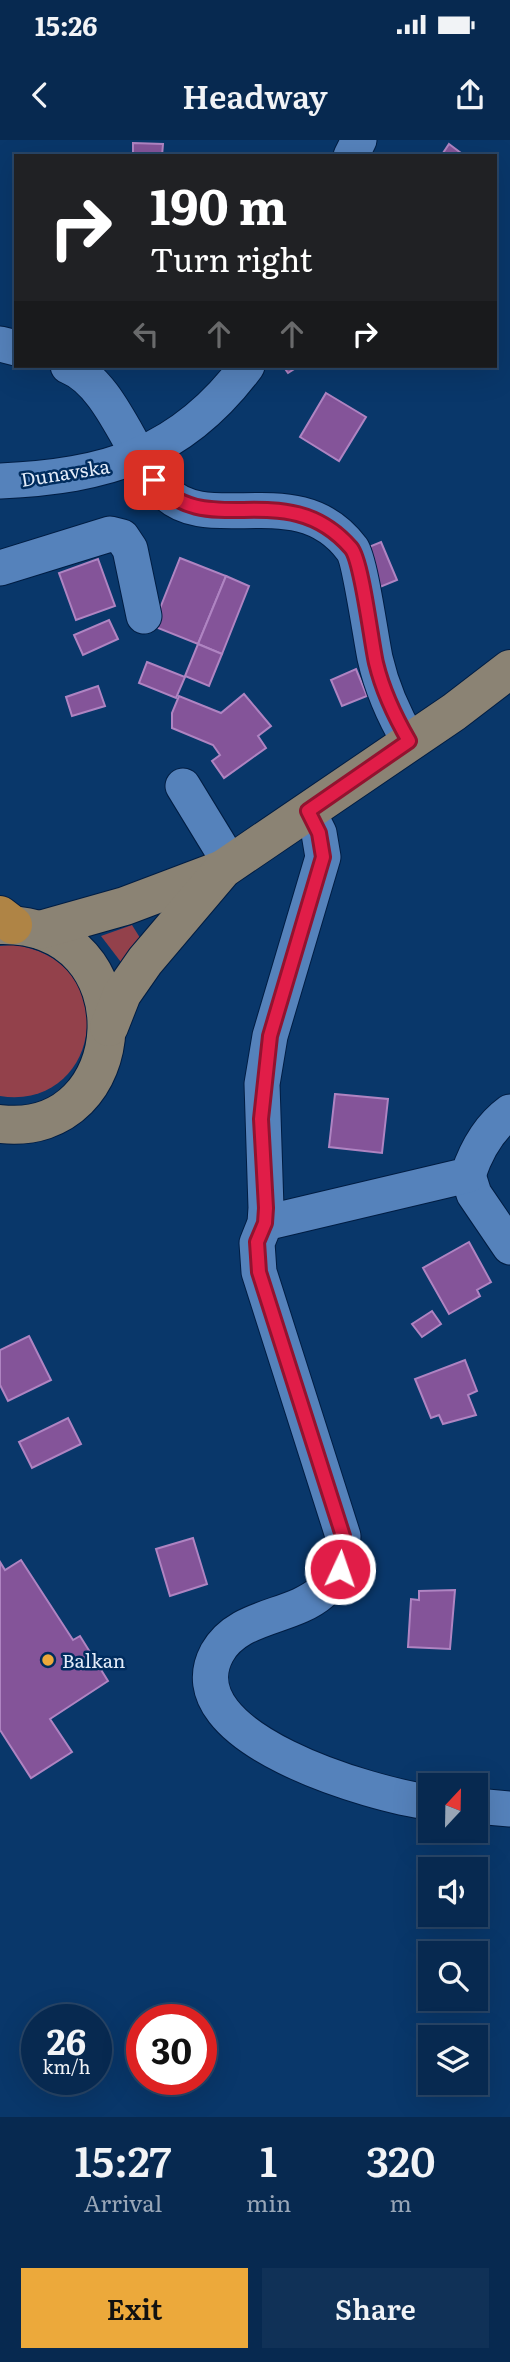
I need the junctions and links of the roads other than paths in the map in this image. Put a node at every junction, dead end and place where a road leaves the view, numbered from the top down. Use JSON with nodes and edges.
{"nodes":[{"id":1,"x":70,"y":368,"type":"edge"},
{"id":2,"x":245,"y":368,"type":"edge"},
{"id":3,"x":141,"y":457,"type":"junction"},
{"id":4,"x":1,"y":488,"type":"edge"},
{"id":5,"x":0,"y":568,"type":"edge"},
{"id":6,"x":144,"y":616,"type":"dead end"},
{"id":7,"x":510,"y":669,"type":"edge"},
{"id":8,"x":409,"y":741,"type":"junction"},
{"id":9,"x":183,"y":786,"type":"dead end"},
{"id":10,"x":308,"y":811,"type":"junction"},
{"id":11,"x":226,"y":866,"type":"junction"},
{"id":12,"x":13,"y":924,"type":"edge"},
{"id":13,"x":109,"y":1027,"type":"junction"},
{"id":14,"x":510,"y":1112,"type":"edge"},
{"id":15,"x":0,"y":1124,"type":"edge"},
{"id":16,"x":468,"y":1175,"type":"junction"},
{"id":17,"x":265,"y":1223,"type":"junction"},
{"id":18,"x":510,"y":1247,"type":"edge"},
{"id":19,"x":418,"y":1801,"type":"edge"},
{"id":20,"x":488,"y":1807,"type":"edge"},
{"id":21,"x":510,"y":1808,"type":"edge"}],
"edges":[{"from":1,"to":3,"type":"street"},
{"from":2,"to":3,"type":"street","name":"Dunavska"},
{"from":3,"to":4,"type":"street","name":"Dunavska"},
{"from":3,"to":8,"type":"street"},
{"from":5,"to":6,"type":"street"},
{"from":7,"to":8,"type":"main road"},
{"from":8,"to":10,"type":"main road"},
{"from":9,"to":11,"type":"street"},
{"from":10,"to":11,"type":"main road"},
{"from":10,"to":17,"type":"street"},
{"from":11,"to":12,"type":"main road"},
{"from":11,"to":13,"type":"main road"},
{"from":12,"to":13,"type":"main road"},
{"from":13,"to":15,"type":"main road"},
{"from":14,"to":16,"type":"street"},
{"from":16,"to":17,"type":"street"},
{"from":16,"to":18,"type":"street"},
{"from":17,"to":19,"type":"street"},
{"from":20,"to":21,"type":"street"}]}
